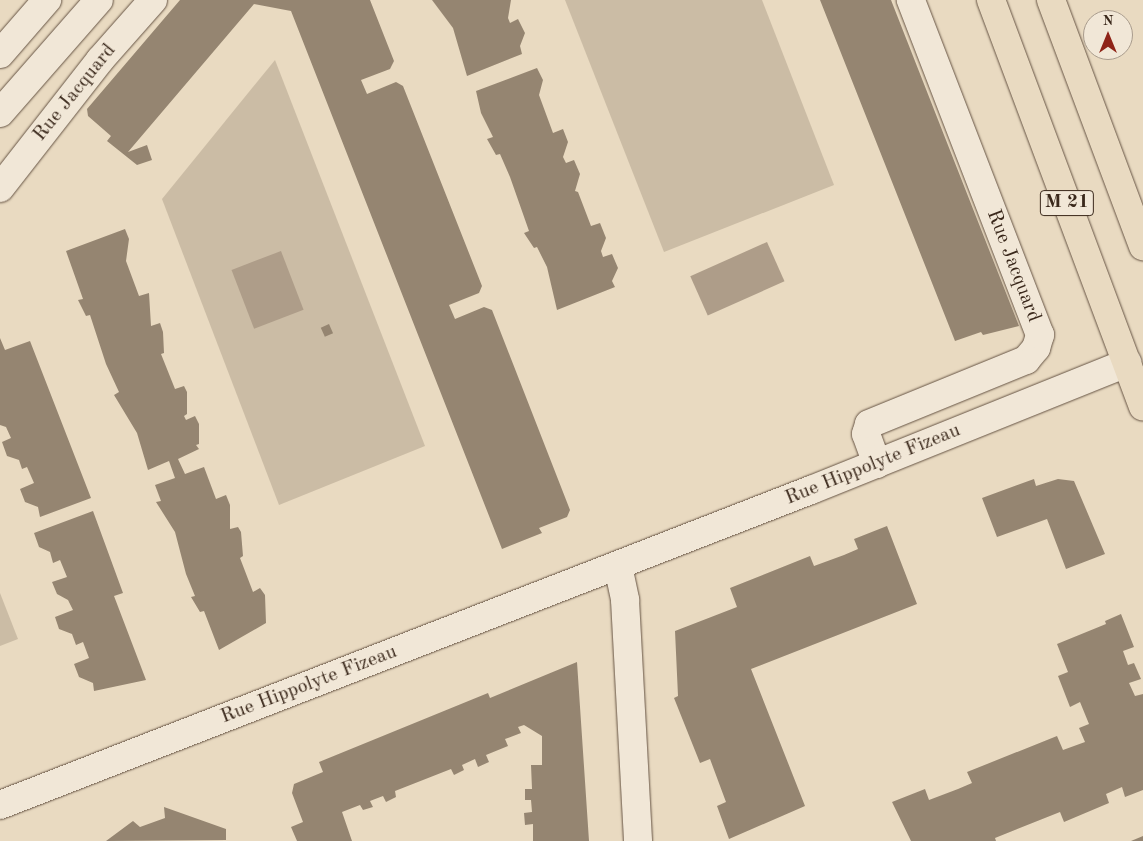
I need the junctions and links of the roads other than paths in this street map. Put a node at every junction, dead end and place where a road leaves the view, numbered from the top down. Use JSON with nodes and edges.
{"nodes":[{"id":1,"x":47,"y":0,"type":"edge"},
{"id":2,"x":99,"y":0,"type":"edge"},
{"id":3,"x":153,"y":0,"type":"edge"},
{"id":4,"x":911,"y":0,"type":"edge"},
{"id":5,"x":991,"y":0,"type":"edge"},
{"id":6,"x":1051,"y":0,"type":"edge"},
{"id":7,"x":0,"y":54,"type":"edge"},
{"id":8,"x":0,"y":113,"type":"edge"},
{"id":9,"x":0,"y":188,"type":"edge"},
{"id":10,"x":1143,"y":246,"type":"edge"},
{"id":11,"x":1127,"y":363,"type":"junction"},
{"id":12,"x":1143,"y":406,"type":"edge"},
{"id":13,"x":877,"y":464,"type":"junction"},
{"id":14,"x":618,"y":566,"type":"junction"},
{"id":15,"x":0,"y":805,"type":"edge"},
{"id":16,"x":638,"y":841,"type":"edge"}],
"edges":[{"from":1,"to":7,"type":"street"},
{"from":2,"to":8,"type":"street"},
{"from":3,"to":9,"type":"street","name":"Rue Jacquard"},
{"from":4,"to":13,"type":"street","name":"Rue Jacquard"},
{"from":5,"to":11,"type":"main road","number":"M 21"},
{"from":6,"to":10,"type":"main road","number":"M 21"},
{"from":11,"to":12,"type":"main road","number":"M 21"},
{"from":11,"to":13,"type":"street","name":"Rue Hippolyte Fizeau"},
{"from":13,"to":14,"type":"street","name":"Rue Hippolyte Fizeau"},
{"from":14,"to":15,"type":"street","name":"Rue Hippolyte Fizeau"},
{"from":14,"to":16,"type":"street"}]}
